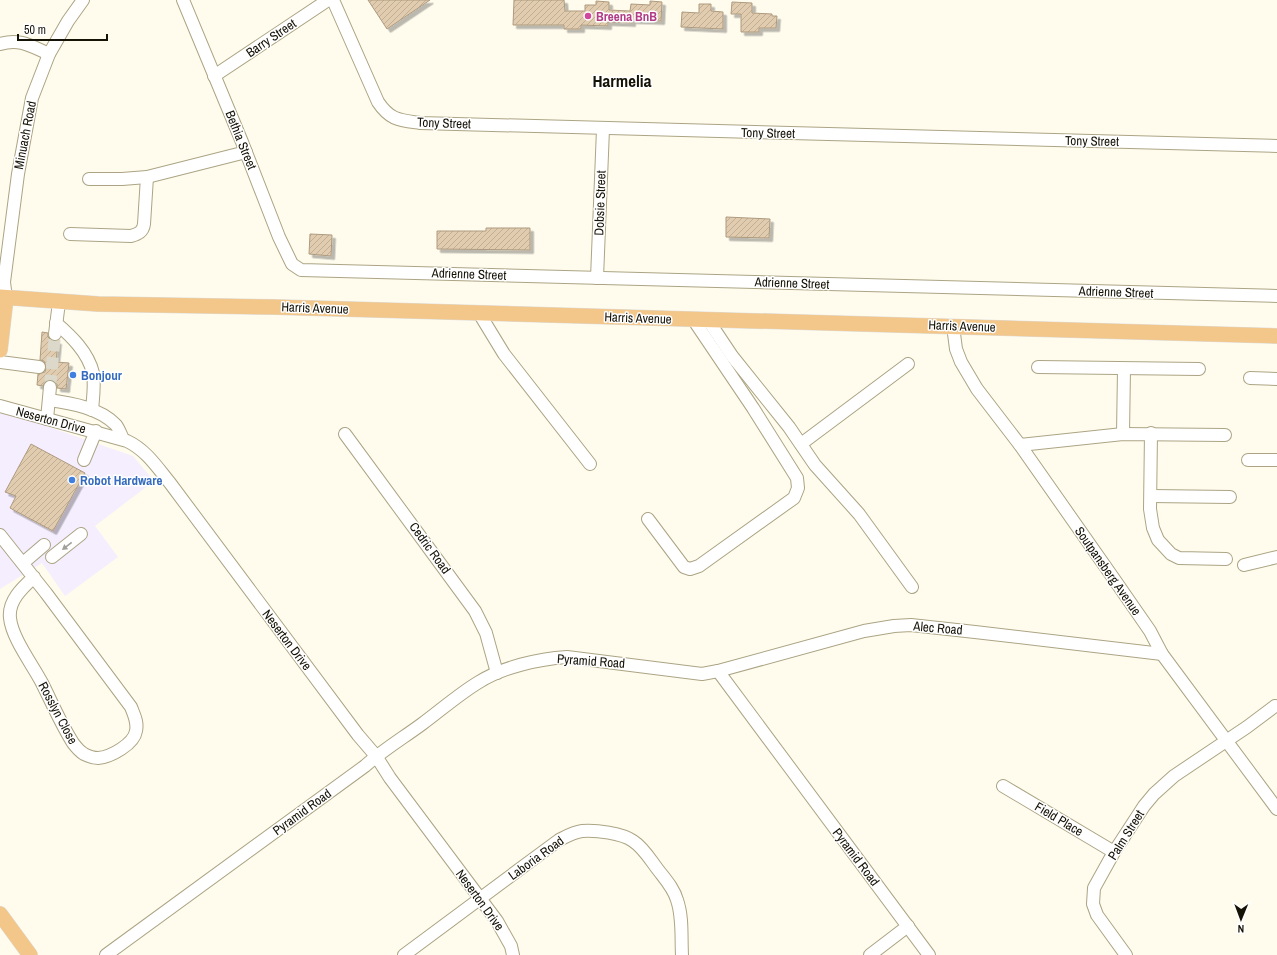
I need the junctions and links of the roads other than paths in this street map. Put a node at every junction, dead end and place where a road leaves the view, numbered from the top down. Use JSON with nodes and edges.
{"nodes":[{"id":1,"x":83,"y":0,"type":"edge"},
{"id":2,"x":183,"y":0,"type":"edge"},
{"id":3,"x":328,"y":0,"type":"edge"},
{"id":4,"x":333,"y":0,"type":"edge"},
{"id":5,"x":0,"y":44,"type":"edge"},
{"id":6,"x":49,"y":54,"type":"junction"},
{"id":7,"x":214,"y":76,"type":"junction"},
{"id":8,"x":603,"y":128,"type":"junction"},
{"id":9,"x":1277,"y":146,"type":"edge"},
{"id":10,"x":246,"y":152,"type":"junction"},
{"id":11,"x":147,"y":177,"type":"junction"},
{"id":12,"x":89,"y":179,"type":"dead end"},
{"id":13,"x":70,"y":234,"type":"dead end"},
{"id":14,"x":308,"y":270,"type":"joint"},
{"id":15,"x":597,"y":278,"type":"junction"},
{"id":16,"x":3,"y":292,"type":"edge"},
{"id":17,"x":1277,"y":296,"type":"edge"},
{"id":18,"x":58,"y":302,"type":"junction"},
{"id":19,"x":479,"y":313,"type":"junction"},
{"id":20,"x":692,"y":319,"type":"junction"},
{"id":21,"x":708,"y":320,"type":"junction"},
{"id":22,"x":954,"y":326,"type":"junction"},
{"id":23,"x":1277,"y":336,"type":"edge"},
{"id":24,"x":0,"y":350,"type":"edge"},
{"id":25,"x":0,"y":362,"type":"edge"},
{"id":26,"x":908,"y":364,"type":"dead end"},
{"id":27,"x":1038,"y":367,"type":"dead end"},
{"id":28,"x":39,"y":368,"type":"dead end"},
{"id":29,"x":1124,"y":369,"type":"junction"},
{"id":30,"x":1199,"y":369,"type":"dead end"},
{"id":31,"x":1250,"y":378,"type":"dead end"},
{"id":32,"x":1277,"y":379,"type":"edge"},
{"id":33,"x":50,"y":387,"type":"tunnel mouth"},
{"id":34,"x":49,"y":400,"type":"junction"},
{"id":35,"x":0,"y":406,"type":"edge"},
{"id":36,"x":92,"y":410,"type":"junction"},
{"id":37,"x":47,"y":419,"type":"junction"},
{"id":38,"x":96,"y":432,"type":"junction"},
{"id":39,"x":1151,"y":433,"type":"junction"},
{"id":40,"x":345,"y":434,"type":"dead end"},
{"id":41,"x":1123,"y":434,"type":"junction"},
{"id":42,"x":1225,"y":434,"type":"dead end"},
{"id":43,"x":123,"y":439,"type":"junction"},
{"id":44,"x":801,"y":444,"type":"junction"},
{"id":45,"x":1020,"y":445,"type":"junction"},
{"id":46,"x":84,"y":460,"type":"dead end"},
{"id":47,"x":1248,"y":460,"type":"dead end"},
{"id":48,"x":1277,"y":460,"type":"edge"},
{"id":49,"x":590,"y":464,"type":"dead end"},
{"id":50,"x":1151,"y":496,"type":"junction"},
{"id":51,"x":1230,"y":497,"type":"dead end"},
{"id":52,"x":648,"y":519,"type":"dead end"},
{"id":53,"x":81,"y":534,"type":"dead end"},
{"id":54,"x":0,"y":535,"type":"edge"},
{"id":55,"x":44,"y":545,"type":"dead end"},
{"id":56,"x":52,"y":557,"type":"dead end"},
{"id":57,"x":1277,"y":557,"type":"edge"},
{"id":58,"x":1226,"y":559,"type":"dead end"},
{"id":59,"x":23,"y":563,"type":"junction"},
{"id":60,"x":1244,"y":565,"type":"dead end"},
{"id":61,"x":34,"y":577,"type":"junction"},
{"id":62,"x":912,"y":587,"type":"dead end"},
{"id":63,"x":1162,"y":654,"type":"junction"},
{"id":64,"x":718,"y":671,"type":"junction"},
{"id":65,"x":497,"y":673,"type":"junction"},
{"id":66,"x":1275,"y":706,"type":"dead end"},
{"id":67,"x":1226,"y":741,"type":"junction"},
{"id":68,"x":376,"y":756,"type":"junction"},
{"id":69,"x":1003,"y":786,"type":"dead end"},
{"id":70,"x":1277,"y":809,"type":"edge"},
{"id":71,"x":1114,"y":852,"type":"junction"},
{"id":72,"x":481,"y":900,"type":"junction"},
{"id":73,"x":0,"y":914,"type":"edge"},
{"id":74,"x":908,"y":926,"type":"junction"},
{"id":75,"x":30,"y":955,"type":"edge"},
{"id":76,"x":106,"y":955,"type":"edge"},
{"id":77,"x":404,"y":955,"type":"edge"},
{"id":78,"x":513,"y":955,"type":"edge"},
{"id":79,"x":682,"y":955,"type":"edge"},
{"id":80,"x":870,"y":955,"type":"edge"},
{"id":81,"x":929,"y":955,"type":"edge"},
{"id":82,"x":1126,"y":955,"type":"edge"}],
"edges":[{"from":1,"to":6,"type":"street","name":"Minuach Road"},
{"from":2,"to":7,"type":"street","name":"Bethia Street"},
{"from":3,"to":7,"type":"street","name":"Barry Street"},
{"from":4,"to":8,"type":"street","name":"Tony Street"},
{"from":5,"to":6,"type":"street"},
{"from":6,"to":16,"type":"street","name":"Minuach Road"},
{"from":7,"to":10,"type":"street","name":"Bethia Street"},
{"from":8,"to":9,"type":"street","name":"Tony Street"},
{"from":8,"to":15,"type":"street","name":"Dobsie Street"},
{"from":10,"to":11,"type":"street"},
{"from":10,"to":14,"type":"street","name":"Bethia Street"},
{"from":11,"to":12,"type":"street"},
{"from":11,"to":13,"type":"street"},
{"from":14,"to":15,"type":"street","name":"Adrienne Street"},
{"from":15,"to":17,"type":"street","name":"Adrienne Street"},
{"from":16,"to":18,"type":"main road","name":"Harris Avenue"},
{"from":16,"to":24,"type":"main road"},
{"from":18,"to":19,"type":"main road","name":"Harris Avenue"},
{"from":18,"to":36,"type":"street"},
{"from":19,"to":20,"type":"main road","name":"Harris Avenue"},
{"from":19,"to":49,"type":"street"},
{"from":20,"to":21,"type":"main road","name":"Harris Avenue"},
{"from":20,"to":52,"type":"street"},
{"from":21,"to":22,"type":"main road","name":"Harris Avenue"},
{"from":21,"to":44,"type":"street"},
{"from":22,"to":23,"type":"main road","name":"Harris Avenue"},
{"from":22,"to":45,"type":"street","name":"Soutpansberg Avenue"},
{"from":25,"to":28,"type":"street"},
{"from":26,"to":44,"type":"street"},
{"from":27,"to":29,"type":"street"},
{"from":29,"to":30,"type":"street"},
{"from":29,"to":41,"type":"street"},
{"from":31,"to":32,"type":"street"},
{"from":33,"to":34,"type":"street"},
{"from":34,"to":36,"type":"street"},
{"from":34,"to":37,"type":"street"},
{"from":35,"to":37,"type":"street","name":"Neserton Drive"},
{"from":36,"to":43,"type":"street"},
{"from":37,"to":38,"type":"street","name":"Neserton Drive"},
{"from":38,"to":43,"type":"street","name":"Neserton Drive"},
{"from":38,"to":46,"type":"street"},
{"from":39,"to":41,"type":"street"},
{"from":39,"to":42,"type":"street"},
{"from":39,"to":50,"type":"street"},
{"from":40,"to":65,"type":"street","name":"Cedric Road"},
{"from":41,"to":45,"type":"street"},
{"from":43,"to":68,"type":"street","name":"Neserton Drive"},
{"from":44,"to":62,"type":"street"},
{"from":45,"to":63,"type":"street","name":"Soutpansberg Avenue"},
{"from":47,"to":48,"type":"street"},
{"from":50,"to":51,"type":"street"},
{"from":50,"to":58,"type":"street"},
{"from":53,"to":56,"type":"street","one_way":true},
{"from":54,"to":59,"type":"street","name":"Rosslyn Close"},
{"from":55,"to":59,"type":"street"},
{"from":57,"to":60,"type":"street"},
{"from":59,"to":61,"type":"street","name":"Rosslyn Close"},
{"from":61,"to":61,"type":"street","name":"Rosslyn Close"},
{"from":63,"to":64,"type":"street","name":"Alec Road"},
{"from":63,"to":67,"type":"street","name":"Soutpansberg Avenue"},
{"from":64,"to":65,"type":"street","name":"Pyramid Road"},
{"from":64,"to":74,"type":"street","name":"Pyramid Road"},
{"from":65,"to":68,"type":"street","name":"Pyramid Road"},
{"from":66,"to":67,"type":"street","name":"Palm Street"},
{"from":67,"to":70,"type":"street","name":"Soutpansberg Avenue"},
{"from":67,"to":71,"type":"street","name":"Palm Street"},
{"from":68,"to":72,"type":"street","name":"Neserton Drive"},
{"from":68,"to":76,"type":"street","name":"Pyramid Road"},
{"from":69,"to":71,"type":"street","name":"Field Place"},
{"from":71,"to":82,"type":"street","name":"Palm Street"},
{"from":72,"to":77,"type":"street","name":"Laboria Road"},
{"from":72,"to":78,"type":"street","name":"Neserton Drive"},
{"from":72,"to":79,"type":"street","name":"Laboria Road"},
{"from":73,"to":75,"type":"main road"},
{"from":74,"to":80,"type":"street"},
{"from":74,"to":81,"type":"street","name":"Pyramid Road"}]}
